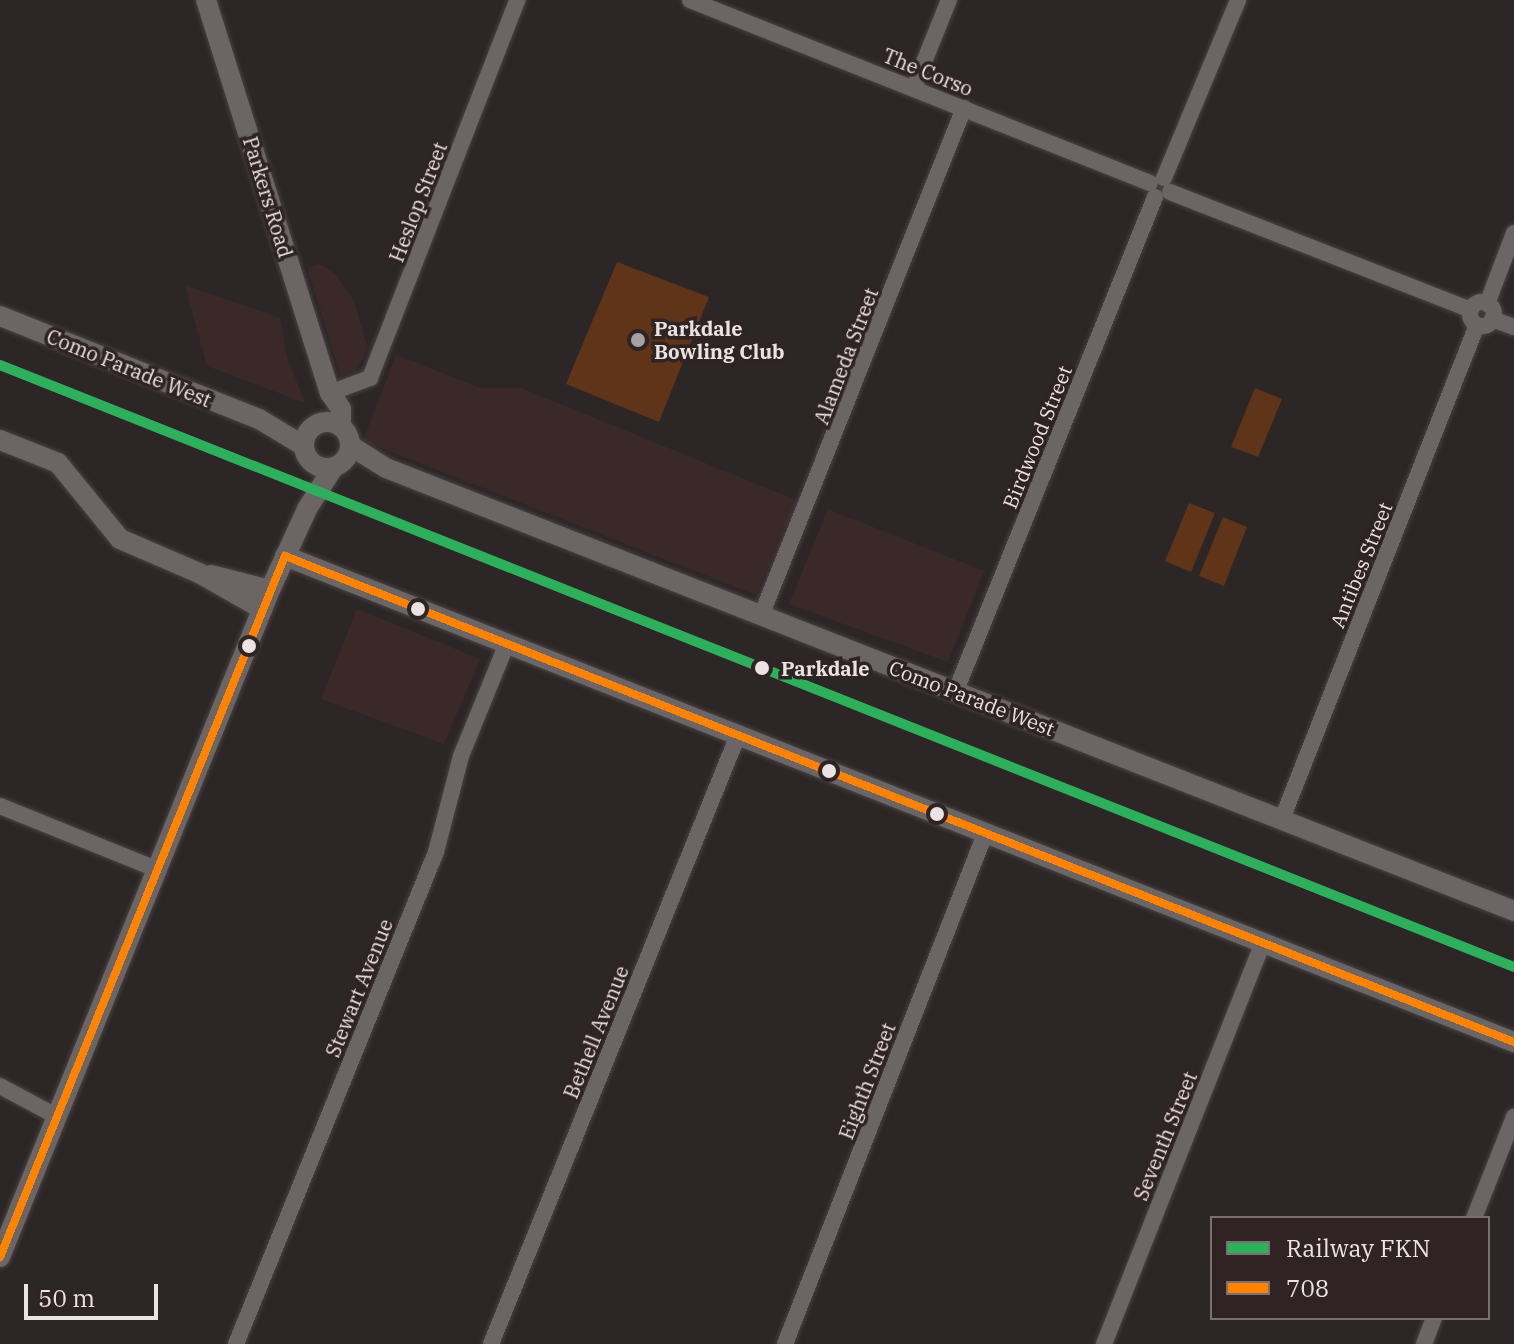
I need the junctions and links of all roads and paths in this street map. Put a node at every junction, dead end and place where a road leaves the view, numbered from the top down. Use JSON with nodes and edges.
{"nodes":[{"id":1,"x":517,"y":0,"type":"edge"},
{"id":2,"x":690,"y":0,"type":"edge"},
{"id":3,"x":949,"y":0,"type":"edge"},
{"id":4,"x":1238,"y":0,"type":"edge"},
{"id":5,"x":210,"y":1,"type":"edge"},
{"id":6,"x":914,"y":87,"type":"junction"},
{"id":7,"x":964,"y":108,"type":"junction"},
{"id":8,"x":1160,"y":188,"type":"junction"},
{"id":9,"x":1514,"y":233,"type":"edge"},
{"id":10,"x":1482,"y":314,"type":"junction"},
{"id":11,"x":0,"y":316,"type":"edge"},
{"id":12,"x":1514,"y":327,"type":"edge"},
{"id":13,"x":330,"y":393,"type":"junction"},
{"id":14,"x":259,"y":419,"type":"junction"},
{"id":15,"x":316,"y":425,"type":"junction"},
{"id":16,"x":341,"y":426,"type":"junction"},
{"id":17,"x":0,"y":440,"type":"edge"},
{"id":18,"x":306,"y":453,"type":"junction"},
{"id":19,"x":342,"y":459,"type":"junction"},
{"id":20,"x":307,"y":509,"type":"junction"},
{"id":21,"x":285,"y":556,"type":"junction"},
{"id":22,"x":266,"y":599,"type":"junction"},
{"id":23,"x":761,"y":616,"type":"junction"},
{"id":24,"x":507,"y":643,"type":"junction"},
{"id":25,"x":955,"y":693,"type":"junction"},
{"id":26,"x":738,"y":735,"type":"junction"},
{"id":27,"x":0,"y":806,"type":"edge"},
{"id":28,"x":1282,"y":819,"type":"junction"},
{"id":29,"x":985,"y":834,"type":"junction"},
{"id":30,"x":156,"y":869,"type":"junction"},
{"id":31,"x":1514,"y":911,"type":"edge"},
{"id":32,"x":1263,"y":942,"type":"junction"},
{"id":33,"x":1514,"y":1042,"type":"edge"},
{"id":34,"x":0,"y":1086,"type":"edge"},
{"id":35,"x":56,"y":1116,"type":"junction"},
{"id":36,"x":1514,"y":1117,"type":"edge"},
{"id":37,"x":1475,"y":1216,"type":"edge"},
{"id":38,"x":0,"y":1257,"type":"edge"},
{"id":39,"x":1433,"y":1320,"type":"edge"},
{"id":40,"x":236,"y":1344,"type":"edge"},
{"id":41,"x":491,"y":1344,"type":"edge"},
{"id":42,"x":785,"y":1344,"type":"edge"},
{"id":43,"x":1104,"y":1344,"type":"edge"},
{"id":44,"x":1424,"y":1344,"type":"edge"}],
"edges":[{"from":1,"to":13,"type":"street","name":"Heslop Street"},
{"from":2,"to":6,"type":"street","name":"The Corso"},
{"from":3,"to":6,"type":"street"},
{"from":4,"to":8,"type":"street","name":"Birdwood Street"},
{"from":5,"to":13,"type":"street","name":"Parkers Road"},
{"from":6,"to":7,"type":"street","name":"The Corso"},
{"from":7,"to":8,"type":"street","name":"The Corso"},
{"from":7,"to":23,"type":"street","name":"Alameda Street"},
{"from":8,"to":10,"type":"street","name":"The Corso"},
{"from":8,"to":25,"type":"street","name":"Birdwood Street"},
{"from":9,"to":10,"type":"street","name":"Antibes Street"},
{"from":10,"to":12,"type":"street","name":"The Corso"},
{"from":10,"to":28,"type":"street","name":"Antibes Street"},
{"from":11,"to":14,"type":"street","name":"Como Parade West"},
{"from":13,"to":15,"type":"street"},
{"from":13,"to":16,"type":"street","name":"Parkers Road"},
{"from":14,"to":15,"type":"street","name":"Como Parade West"},
{"from":14,"to":18,"type":"street","name":"Como Parade West"},
{"from":15,"to":16,"type":"street","name":"Como Parade West"},
{"from":15,"to":18,"type":"street"},
{"from":16,"to":19,"type":"street","name":"Parkers Road"},
{"from":17,"to":22,"type":"street"},
{"from":18,"to":19,"type":"street","name":"Como Parade West"},
{"from":18,"to":20,"type":"street"},
{"from":19,"to":20,"type":"street"},
{"from":19,"to":23,"type":"street","name":"Como Parade West"},
{"from":20,"to":21,"type":"street"},
{"from":21,"to":22,"type":"street"},
{"from":21,"to":24,"type":"street"},
{"from":22,"to":30,"type":"street"},
{"from":23,"to":25,"type":"street","name":"Como Parade West"},
{"from":24,"to":26,"type":"street"},
{"from":24,"to":40,"type":"street","name":"Stewart Avenue"},
{"from":25,"to":28,"type":"street","name":"Como Parade West"},
{"from":26,"to":29,"type":"street"},
{"from":26,"to":41,"type":"street","name":"Bethell Avenue"},
{"from":27,"to":30,"type":"street"},
{"from":28,"to":31,"type":"street","name":"Como Parade West"},
{"from":29,"to":32,"type":"street"},
{"from":29,"to":42,"type":"street","name":"Eighth Street"},
{"from":30,"to":35,"type":"street"},
{"from":32,"to":33,"type":"street"},
{"from":32,"to":43,"type":"street","name":"Seventh Street"},
{"from":34,"to":35,"type":"street"},
{"from":35,"to":38,"type":"street"},
{"from":36,"to":37,"type":"street"},
{"from":39,"to":44,"type":"street"}]}
